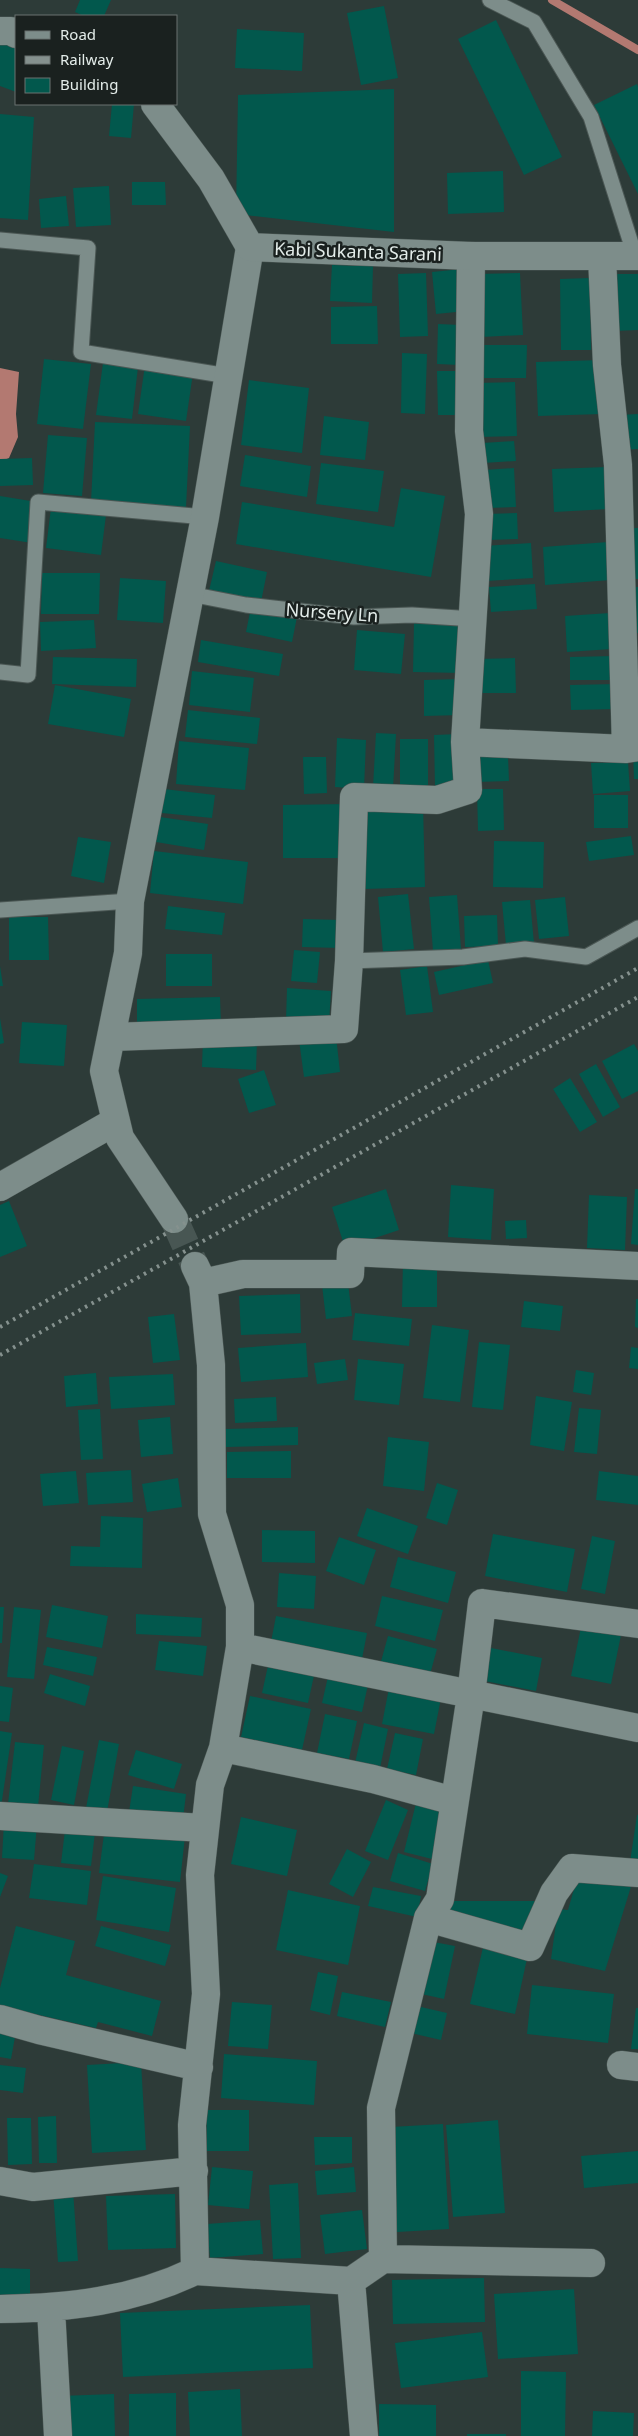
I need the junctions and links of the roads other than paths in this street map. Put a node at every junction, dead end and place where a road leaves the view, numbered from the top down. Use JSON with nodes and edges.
{"nodes":[{"id":1,"x":490,"y":0,"type":"edge"},
{"id":2,"x":0,"y":31,"type":"edge"},
{"id":3,"x":15,"y":33,"type":"edge"},
{"id":4,"x":156,"y":105,"type":"edge"},
{"id":5,"x":0,"y":240,"type":"edge"},
{"id":6,"x":250,"y":247,"type":"junction"},
{"id":7,"x":471,"y":256,"type":"junction"},
{"id":8,"x":637,"y":256,"type":"edge"},
{"id":9,"x":602,"y":257,"type":"junction"},
{"id":10,"x":228,"y":376,"type":"junction"},
{"id":11,"x":628,"y":464,"type":"edge"},
{"id":12,"x":205,"y":516,"type":"junction"},
{"id":13,"x":630,"y":582,"type":"edge"},
{"id":14,"x":190,"y":594,"type":"junction"},
{"id":15,"x":474,"y":619,"type":"junction"},
{"id":16,"x":0,"y":672,"type":"edge"},
{"id":17,"x":465,"y":742,"type":"junction"},
{"id":18,"x":632,"y":748,"type":"edge"},
{"id":19,"x":130,"y":901,"type":"junction"},
{"id":20,"x":0,"y":910,"type":"edge"},
{"id":21,"x":638,"y":928,"type":"edge"},
{"id":22,"x":349,"y":962,"type":"junction"},
{"id":23,"x":111,"y":1037,"type":"junction"},
{"id":24,"x":116,"y":1121,"type":"junction"},
{"id":25,"x":0,"y":1187,"type":"edge"},
{"id":26,"x":174,"y":1219,"type":"tunnel mouth"},
{"id":27,"x":638,"y":1266,"type":"edge"},
{"id":28,"x":638,"y":1624,"type":"edge"},
{"id":29,"x":240,"y":1647,"type":"junction"},
{"id":30,"x":471,"y":1695,"type":"junction"},
{"id":31,"x":638,"y":1728,"type":"edge"},
{"id":32,"x":223,"y":1748,"type":"junction"},
{"id":33,"x":454,"y":1801,"type":"junction"},
{"id":34,"x":0,"y":1816,"type":"edge"},
{"id":35,"x":204,"y":1828,"type":"junction"},
{"id":36,"x":638,"y":1873,"type":"edge"},
{"id":37,"x":428,"y":1918,"type":"junction"},
{"id":38,"x":0,"y":2019,"type":"edge"},
{"id":39,"x":199,"y":2067,"type":"junction"},
{"id":40,"x":194,"y":2171,"type":"junction"},
{"id":41,"x":0,"y":2181,"type":"edge"},
{"id":42,"x":383,"y":2259,"type":"junction"},
{"id":43,"x":591,"y":2262,"type":"dead end"},
{"id":44,"x":195,"y":2271,"type":"junction"},
{"id":45,"x":351,"y":2281,"type":"junction"},
{"id":46,"x":51,"y":2309,"type":"junction"},
{"id":47,"x":0,"y":2310,"type":"edge"},
{"id":48,"x":58,"y":2436,"type":"edge"},
{"id":49,"x":364,"y":2436,"type":"edge"}],
"edges":[{"from":1,"to":8,"type":"lane"},
{"from":2,"to":3,"type":"street"},
{"from":4,"to":6,"type":"street","name":"Kabi Sukanta Sarani"},
{"from":5,"to":10,"type":"lane"},
{"from":6,"to":7,"type":"street","name":"Kabi Sukanta Sarani"},
{"from":6,"to":10,"type":"street"},
{"from":7,"to":9,"type":"street","name":"Kabi Sukanta Sarani"},
{"from":7,"to":15,"type":"street"},
{"from":8,"to":9,"type":"street","name":"Kabi Sukanta Sarani"},
{"from":9,"to":11,"type":"street"},
{"from":10,"to":12,"type":"street"},
{"from":11,"to":13,"type":"street"},
{"from":12,"to":14,"type":"street"},
{"from":12,"to":16,"type":"lane"},
{"from":13,"to":18,"type":"street"},
{"from":14,"to":15,"type":"lane","name":"Nursery Ln"},
{"from":14,"to":19,"type":"street"},
{"from":15,"to":17,"type":"street"},
{"from":17,"to":18,"type":"street"},
{"from":17,"to":22,"type":"street"},
{"from":19,"to":20,"type":"lane"},
{"from":19,"to":23,"type":"street"},
{"from":21,"to":22,"type":"lane"},
{"from":22,"to":23,"type":"street"},
{"from":23,"to":24,"type":"street"},
{"from":24,"to":25,"type":"street"},
{"from":24,"to":26,"type":"street"},
{"from":27,"to":29,"type":"street"},
{"from":28,"to":30,"type":"street"},
{"from":29,"to":30,"type":"street"},
{"from":29,"to":32,"type":"street"},
{"from":30,"to":31,"type":"street"},
{"from":30,"to":33,"type":"street"},
{"from":32,"to":33,"type":"street"},
{"from":32,"to":35,"type":"street"},
{"from":33,"to":37,"type":"street"},
{"from":34,"to":35,"type":"street"},
{"from":35,"to":39,"type":"street"},
{"from":36,"to":37,"type":"street"},
{"from":37,"to":42,"type":"street"},
{"from":38,"to":39,"type":"street"},
{"from":39,"to":40,"type":"street"},
{"from":40,"to":41,"type":"street"},
{"from":40,"to":44,"type":"street"},
{"from":42,"to":43,"type":"street"},
{"from":42,"to":45,"type":"street"},
{"from":44,"to":45,"type":"street"},
{"from":44,"to":46,"type":"street"},
{"from":45,"to":49,"type":"street"},
{"from":46,"to":47,"type":"street"},
{"from":46,"to":48,"type":"street"}]}
